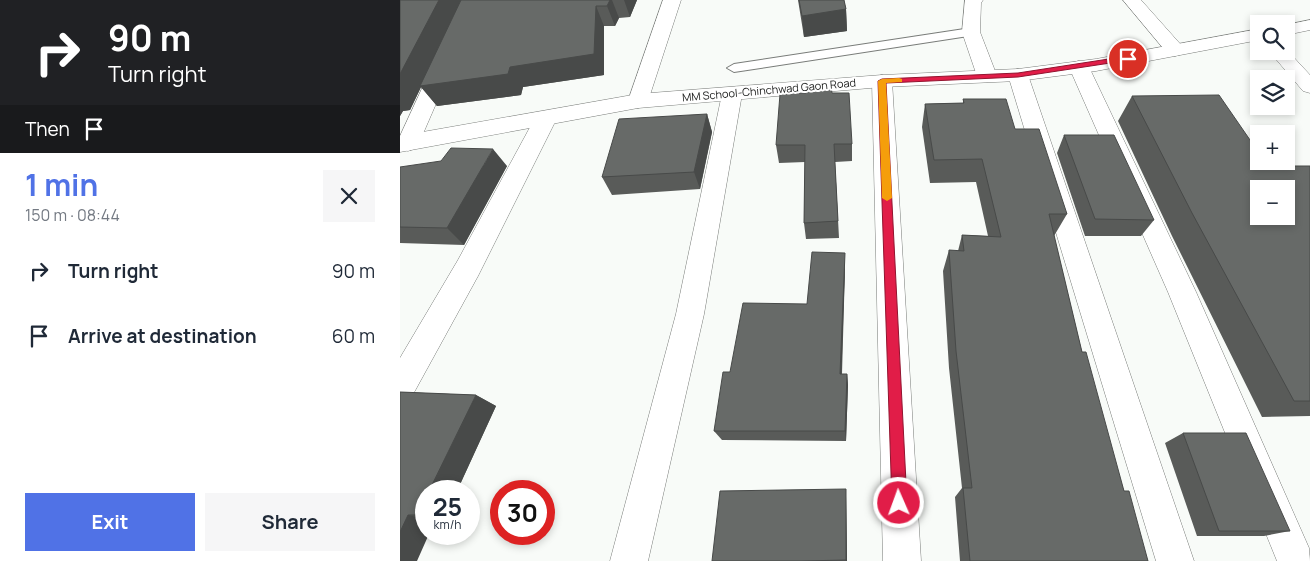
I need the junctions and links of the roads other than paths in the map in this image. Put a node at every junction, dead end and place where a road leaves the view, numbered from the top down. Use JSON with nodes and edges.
{"nodes":[{"id":1,"x":472,"y":0,"type":"edge"},
{"id":2,"x":672,"y":0,"type":"edge"},
{"id":3,"x":1132,"y":0,"type":"edge"},
{"id":4,"x":968,"y":3,"type":"edge"},
{"id":5,"x":1310,"y":25,"type":"edge"},
{"id":6,"x":1295,"y":28,"type":"edge"},
{"id":7,"x":971,"y":32,"type":"junction"},
{"id":8,"x":1250,"y":36,"type":"edge"},
{"id":9,"x":1175,"y":50,"type":"junction"},
{"id":10,"x":1286,"y":60,"type":"edge"},
{"id":11,"x":1080,"y":67,"type":"junction"},
{"id":12,"x":1018,"y":75,"type":"junction"},
{"id":13,"x":987,"y":76,"type":"junction"},
{"id":14,"x":733,"y":81,"type":"junction"},
{"id":15,"x":882,"y":81,"type":"junction"},
{"id":16,"x":1310,"y":87,"type":"edge"},
{"id":17,"x":638,"y":101,"type":"junction"},
{"id":18,"x":546,"y":118,"type":"junction"},
{"id":19,"x":404,"y":144,"type":"edge"},
{"id":20,"x":400,"y":387,"type":"edge"},
{"id":21,"x":630,"y":561,"type":"edge"},
{"id":22,"x":902,"y":561,"type":"edge"},
{"id":23,"x":1175,"y":561,"type":"edge"},
{"id":24,"x":1296,"y":561,"type":"edge"}],
"edges":[{"from":1,"to":19,"type":"street"},
{"from":2,"to":17,"type":"street"},
{"from":3,"to":9,"type":"street"},
{"from":4,"to":7,"type":"street"},
{"from":5,"to":6,"type":"street"},
{"from":7,"to":13,"type":"street"},
{"from":7,"to":14,"type":"lane"},
{"from":8,"to":9,"type":"street","name":"MM School-Chinchwad Gaon Road"},
{"from":9,"to":11,"type":"street","name":"MM School-Chinchwad Gaon Road"},
{"from":10,"to":16,"type":"street"},
{"from":11,"to":12,"type":"street","name":"MM School-Chinchwad Gaon Road"},
{"from":11,"to":24,"type":"street"},
{"from":12,"to":13,"type":"street","name":"MM School-Chinchwad Gaon Road"},
{"from":12,"to":23,"type":"street"},
{"from":13,"to":15,"type":"street","name":"MM School-Chinchwad Gaon Road"},
{"from":14,"to":15,"type":"street","name":"MM School-Chinchwad Gaon Road"},
{"from":14,"to":17,"type":"street","name":"MM School-Chinchwad Gaon Road"},
{"from":14,"to":21,"type":"street"},
{"from":15,"to":22,"type":"street"},
{"from":17,"to":18,"type":"street","name":"MM School-Chinchwad Gaon Road"},
{"from":18,"to":19,"type":"street","name":"MM School-Chinchwad Gaon Road"},
{"from":18,"to":20,"type":"street"}]}
